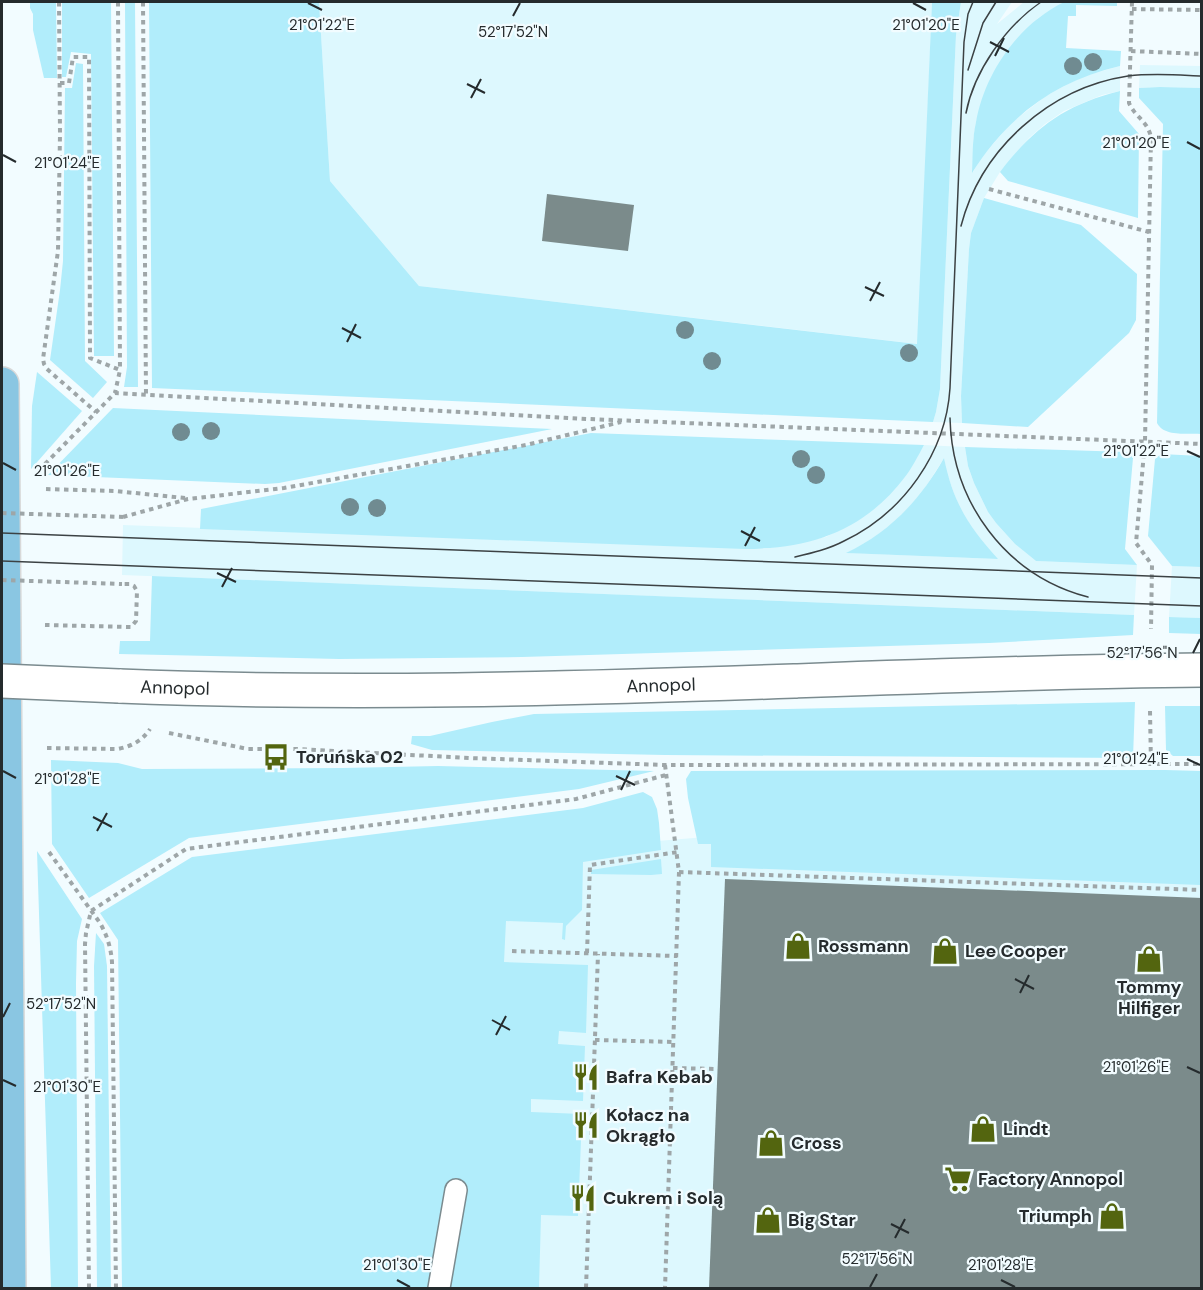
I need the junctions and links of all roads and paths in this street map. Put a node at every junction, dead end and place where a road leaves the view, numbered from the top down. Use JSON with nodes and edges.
{"nodes":[{"id":1,"x":59,"y":2,"type":"edge"},
{"id":2,"x":118,"y":2,"type":"edge"},
{"id":3,"x":142,"y":2,"type":"edge"},
{"id":4,"x":1132,"y":2,"type":"edge"},
{"id":5,"x":1132,"y":9,"type":"junction"},
{"id":6,"x":1202,"y":10,"type":"edge"},
{"id":7,"x":1131,"y":51,"type":"junction"},
{"id":8,"x":1202,"y":54,"type":"edge"},
{"id":9,"x":60,"y":83,"type":"junction"},
{"id":10,"x":989,"y":189,"type":"dead end"},
{"id":11,"x":1149,"y":232,"type":"junction"},
{"id":12,"x":120,"y":370,"type":"junction"},
{"id":13,"x":2,"y":384,"type":"edge"},
{"id":14,"x":115,"y":393,"type":"junction"},
{"id":15,"x":146,"y":395,"type":"junction"},
{"id":16,"x":96,"y":412,"type":"junction"},
{"id":17,"x":628,"y":421,"type":"junction"},
{"id":18,"x":1145,"y":441,"type":"junction"},
{"id":19,"x":1202,"y":444,"type":"edge"},
{"id":20,"x":39,"y":471,"type":"dead end"},
{"id":21,"x":49,"y":489,"type":"dead end"},
{"id":22,"x":188,"y":499,"type":"junction"},
{"id":23,"x":40,"y":512,"type":"dead end"},
{"id":24,"x":2,"y":513,"type":"edge"},
{"id":25,"x":40,"y":523,"type":"dead end"},
{"id":26,"x":41,"y":579,"type":"dead end"},
{"id":27,"x":2,"y":580,"type":"edge"},
{"id":28,"x":41,"y":591,"type":"dead end"},
{"id":29,"x":46,"y":625,"type":"dead end"},
{"id":30,"x":1150,"y":670,"type":"junction"},
{"id":31,"x":1202,"y":670,"type":"edge"},
{"id":32,"x":2,"y":681,"type":"edge"},
{"id":33,"x":51,"y":748,"type":"dead end"},
{"id":34,"x":1202,"y":764,"type":"edge"},
{"id":35,"x":665,"y":765,"type":"junction"},
{"id":36,"x":1151,"y":765,"type":"junction"},
{"id":37,"x":666,"y":775,"type":"junction"},
{"id":38,"x":44,"y":845,"type":"dead end"},
{"id":39,"x":678,"y":852,"type":"junction"},
{"id":40,"x":679,"y":872,"type":"junction"},
{"id":41,"x":1202,"y":890,"type":"edge"},
{"id":42,"x":91,"y":911,"type":"junction"},
{"id":43,"x":512,"y":951,"type":"dead end"},
{"id":44,"x":587,"y":954,"type":"junction"},
{"id":45,"x":598,"y":954,"type":"junction"},
{"id":46,"x":677,"y":956,"type":"junction"},
{"id":47,"x":595,"y":1040,"type":"junction"},
{"id":48,"x":674,"y":1042,"type":"junction"},
{"id":49,"x":673,"y":1068,"type":"junction"},
{"id":50,"x":718,"y":1070,"type":"dead end"},
{"id":51,"x":456,"y":1190,"type":"dead end"},
{"id":52,"x":9,"y":1288,"type":"edge"},
{"id":53,"x":89,"y":1288,"type":"edge"},
{"id":54,"x":116,"y":1288,"type":"edge"},
{"id":55,"x":439,"y":1288,"type":"edge"},
{"id":56,"x":586,"y":1288,"type":"edge"},
{"id":57,"x":665,"y":1288,"type":"edge"}],
"edges":[{"from":1,"to":9,"type":"path"},
{"from":2,"to":12,"type":"path"},
{"from":3,"to":15,"type":"path"},
{"from":4,"to":5,"type":"path"},
{"from":5,"to":6,"type":"path"},
{"from":5,"to":7,"type":"path"},
{"from":7,"to":8,"type":"path"},
{"from":7,"to":11,"type":"path"},
{"from":9,"to":12,"type":"path"},
{"from":9,"to":16,"type":"path"},
{"from":10,"to":11,"type":"path"},
{"from":11,"to":18,"type":"path"},
{"from":12,"to":14,"type":"path"},
{"from":13,"to":52,"type":"main road"},
{"from":14,"to":15,"type":"path"},
{"from":14,"to":16,"type":"path"},
{"from":15,"to":17,"type":"path"},
{"from":16,"to":20,"type":"path"},
{"from":17,"to":18,"type":"path"},
{"from":17,"to":22,"type":"path"},
{"from":18,"to":19,"type":"path"},
{"from":18,"to":30,"type":"path"},
{"from":21,"to":22,"type":"path"},
{"from":22,"to":24,"type":"path","bridge":true},
{"from":23,"to":25,"type":"path"},
{"from":26,"to":28,"type":"path"},
{"from":27,"to":29,"type":"path","bridge":true},
{"from":30,"to":31,"type":"street","name":"Annopol"},
{"from":30,"to":32,"type":"street","name":"Annopol","bridge":true},
{"from":30,"to":36,"type":"path"},
{"from":33,"to":35,"type":"path"},
{"from":34,"to":36,"type":"path"},
{"from":35,"to":36,"type":"path"},
{"from":35,"to":37,"type":"path"},
{"from":37,"to":39,"type":"path"},
{"from":37,"to":42,"type":"path"},
{"from":38,"to":42,"type":"path"},
{"from":39,"to":40,"type":"path"},
{"from":39,"to":44,"type":"path"},
{"from":40,"to":41,"type":"path"},
{"from":40,"to":46,"type":"path"},
{"from":42,"to":53,"type":"path"},
{"from":42,"to":54,"type":"path"},
{"from":43,"to":44,"type":"path"},
{"from":44,"to":45,"type":"path"},
{"from":45,"to":46,"type":"path"},
{"from":45,"to":47,"type":"path"},
{"from":46,"to":48,"type":"path"},
{"from":47,"to":48,"type":"path"},
{"from":47,"to":56,"type":"path"},
{"from":48,"to":49,"type":"path"},
{"from":49,"to":50,"type":"path"},
{"from":49,"to":57,"type":"path"},
{"from":51,"to":55,"type":"lane"}]}
